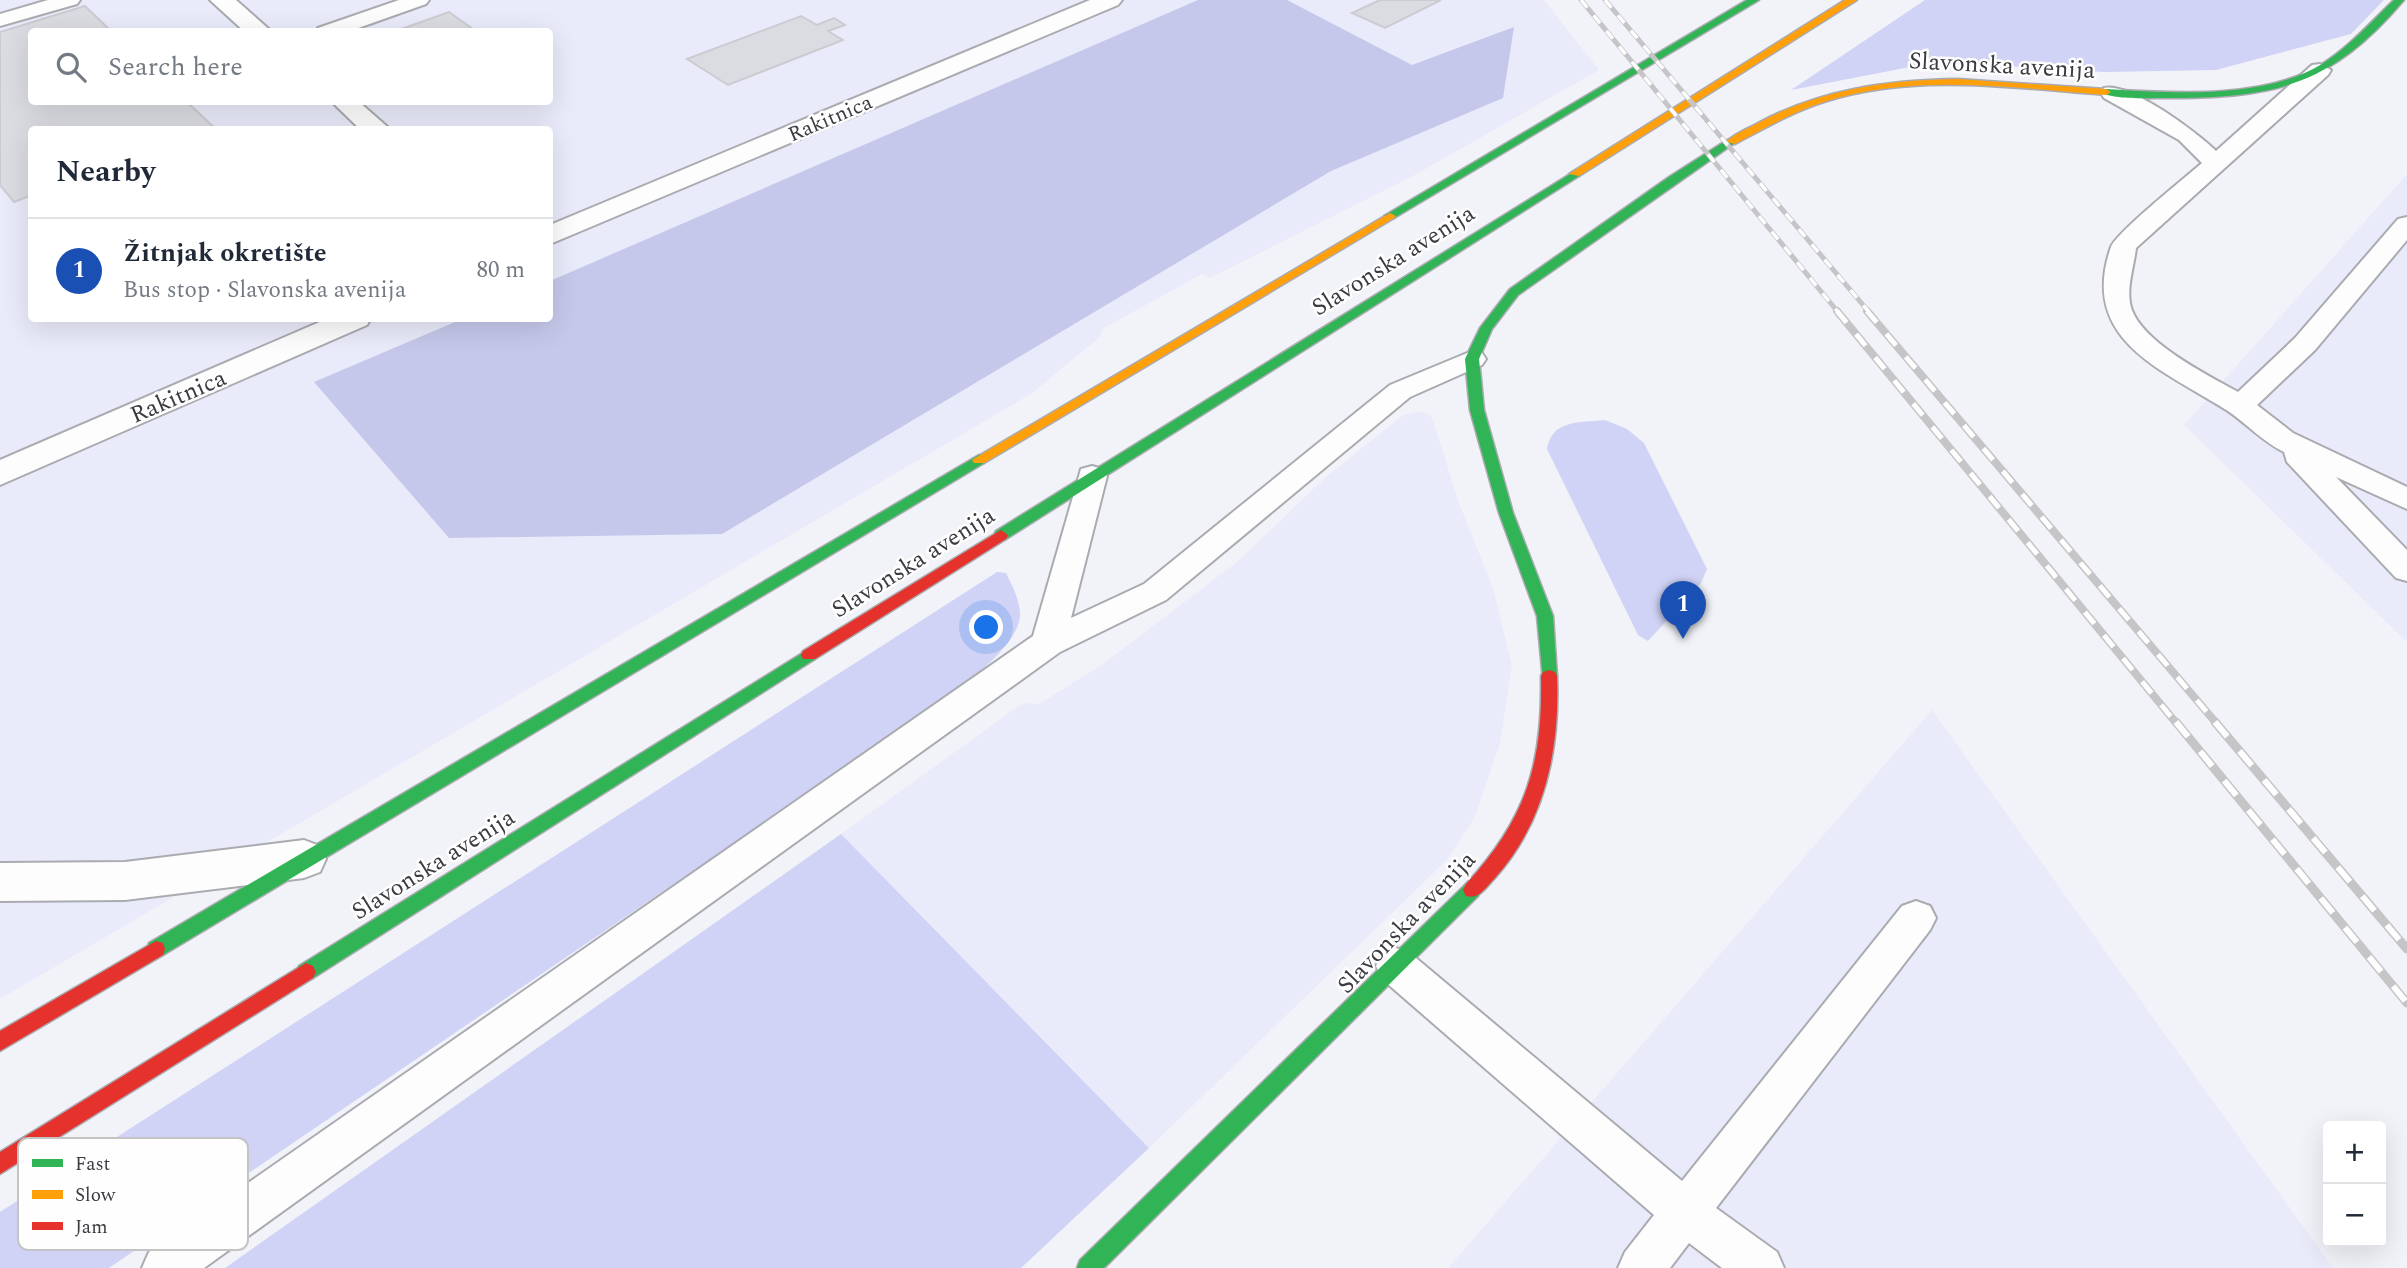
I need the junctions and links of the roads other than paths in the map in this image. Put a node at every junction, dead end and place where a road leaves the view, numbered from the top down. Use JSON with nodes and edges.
{"nodes":[{"id":1,"x":70,"y":0,"type":"edge"},
{"id":2,"x":222,"y":0,"type":"edge"},
{"id":3,"x":357,"y":0,"type":"edge"},
{"id":4,"x":419,"y":0,"type":"edge"},
{"id":5,"x":1110,"y":0,"type":"edge"},
{"id":6,"x":1754,"y":0,"type":"edge"},
{"id":7,"x":1852,"y":0,"type":"edge"},
{"id":8,"x":2399,"y":0,"type":"edge"},
{"id":9,"x":376,"y":15,"type":"junction"},
{"id":10,"x":0,"y":20,"type":"edge"},
{"id":11,"x":255,"y":28,"type":"edge"},
{"id":12,"x":337,"y":28,"type":"edge"},
{"id":13,"x":2320,"y":70,"type":"junction"},
{"id":14,"x":2112,"y":93,"type":"junction"},
{"id":15,"x":348,"y":105,"type":"edge"},
{"id":16,"x":373,"y":126,"type":"edge"},
{"id":17,"x":2217,"y":165,"type":"junction"},
{"id":18,"x":2407,"y":223,"type":"edge"},
{"id":19,"x":553,"y":234,"type":"edge"},
{"id":20,"x":347,"y":322,"type":"edge"},
{"id":21,"x":1472,"y":359,"type":"junction"},
{"id":22,"x":2240,"y":406,"type":"junction"},
{"id":23,"x":2283,"y":440,"type":"junction"},
{"id":24,"x":0,"y":473,"type":"edge"},
{"id":25,"x":1092,"y":476,"type":"junction"},
{"id":26,"x":2407,"y":499,"type":"edge"},
{"id":27,"x":2407,"y":570,"type":"edge"},
{"id":28,"x":1048,"y":643,"type":"junction"},
{"id":29,"x":304,"y":859,"type":"junction"},
{"id":30,"x":0,"y":881,"type":"edge"},
{"id":31,"x":1916,"y":918,"type":"dead end"},
{"id":32,"x":1396,"y":966,"type":"junction"},
{"id":33,"x":0,"y":1042,"type":"edge"},
{"id":34,"x":41,"y":1138,"type":"edge"},
{"id":35,"x":18,"y":1153,"type":"edge"},
{"id":36,"x":0,"y":1164,"type":"edge"},
{"id":37,"x":248,"y":1209,"type":"edge"},
{"id":38,"x":1684,"y":1212,"type":"junction"},
{"id":39,"x":190,"y":1250,"type":"edge"},
{"id":40,"x":165,"y":1268,"type":"edge"},
{"id":41,"x":1088,"y":1268,"type":"edge"},
{"id":42,"x":1641,"y":1268,"type":"edge"},
{"id":43,"x":1761,"y":1268,"type":"edge"}],
"edges":[{"from":1,"to":10,"type":"lane"},
{"from":2,"to":11,"type":"street"},
{"from":3,"to":9,"type":"lane"},
{"from":4,"to":9,"type":"lane"},
{"from":5,"to":19,"type":"street","name":"Rakitnica"},
{"from":6,"to":29,"type":"main road","name":"Slavonska avenija"},
{"from":7,"to":25,"type":"main road","name":"Slavonska avenija"},
{"from":8,"to":13,"type":"main road","name":"Slavonska avenija"},
{"from":9,"to":12,"type":"lane"},
{"from":13,"to":14,"type":"main road","name":"Slavonska avenija"},
{"from":13,"to":17,"type":"lane"},
{"from":14,"to":17,"type":"lane"},
{"from":14,"to":21,"type":"main road","name":"Slavonska avenija"},
{"from":15,"to":16,"type":"street"},
{"from":17,"to":22,"type":"lane"},
{"from":18,"to":22,"type":"lane"},
{"from":20,"to":24,"type":"street","name":"Rakitnica"},
{"from":21,"to":28,"type":"lane"},
{"from":21,"to":32,"type":"main road","name":"Slavonska avenija"},
{"from":22,"to":23,"type":"lane"},
{"from":23,"to":26,"type":"lane"},
{"from":23,"to":27,"type":"lane"},
{"from":25,"to":28,"type":"lane"},
{"from":25,"to":34,"type":"main road","name":"Slavonska avenija"},
{"from":28,"to":37,"type":"lane"},
{"from":29,"to":30,"type":"street"},
{"from":29,"to":33,"type":"main road","name":"Slavonska avenija"},
{"from":31,"to":38,"type":"lane"},
{"from":32,"to":38,"type":"lane"},
{"from":32,"to":41,"type":"main road","name":"Slavonska avenija"},
{"from":35,"to":36,"type":"main road","name":"Slavonska avenija"},
{"from":38,"to":42,"type":"lane"},
{"from":38,"to":43,"type":"lane"},
{"from":39,"to":40,"type":"lane"}]}
